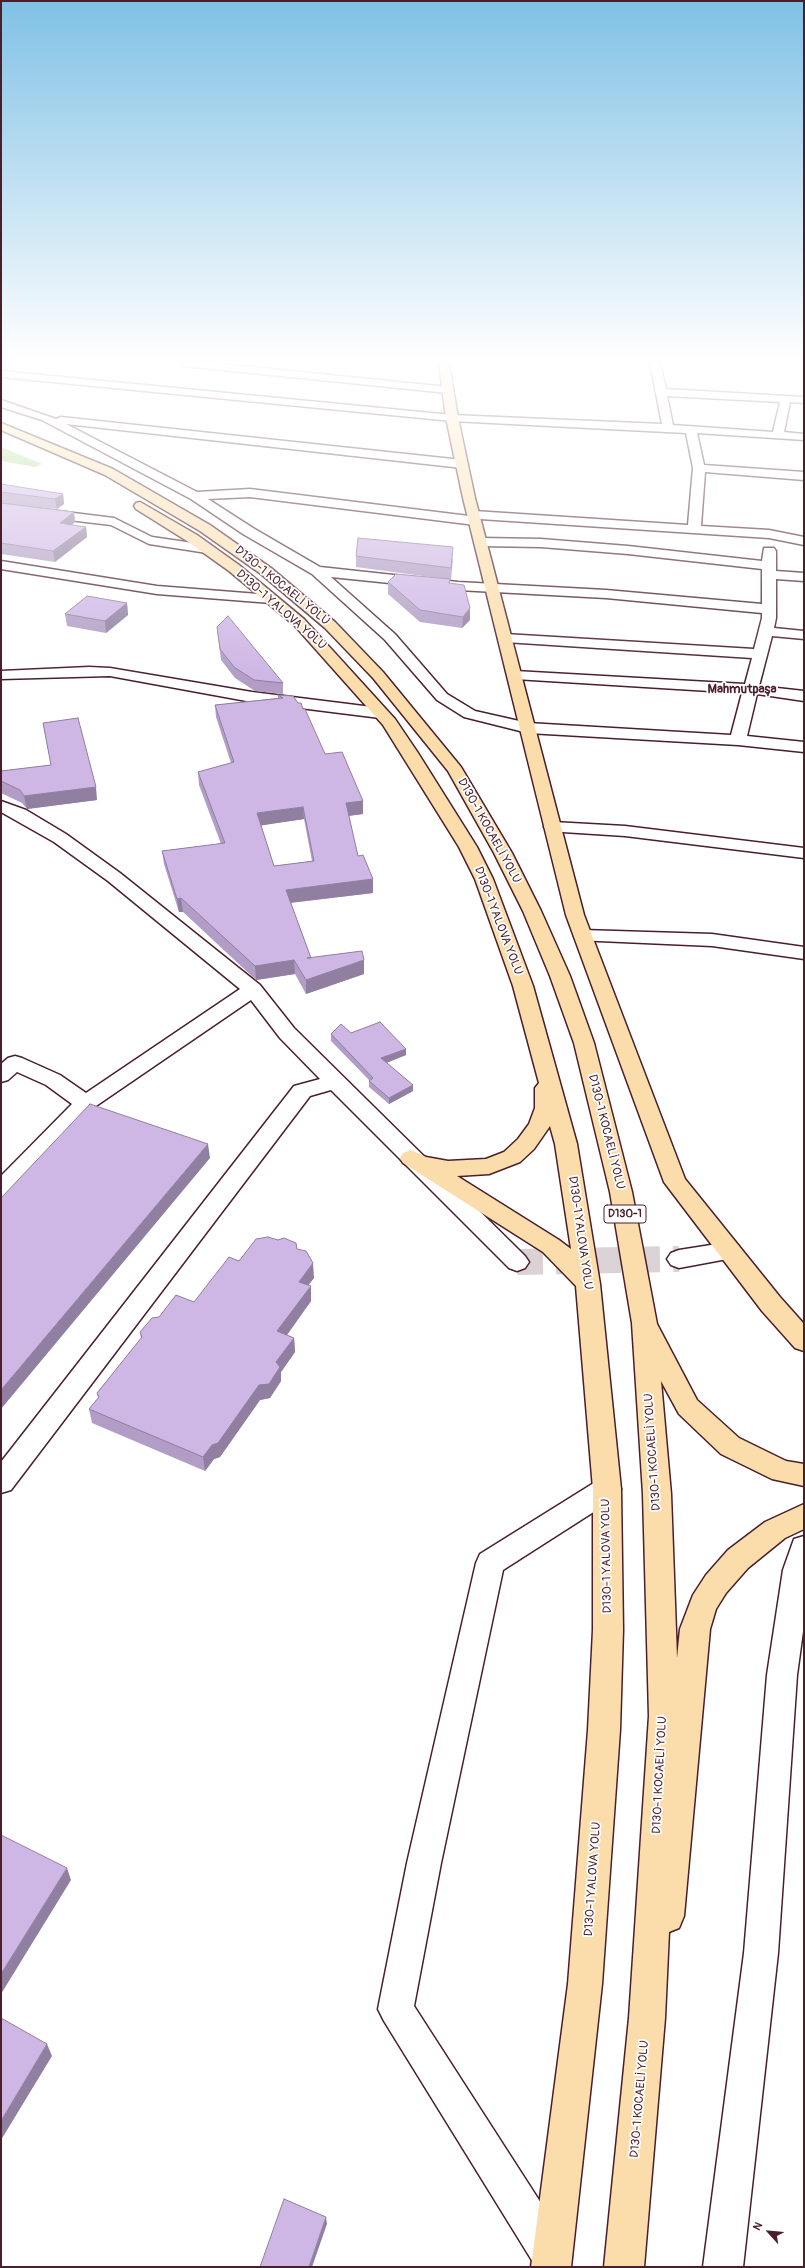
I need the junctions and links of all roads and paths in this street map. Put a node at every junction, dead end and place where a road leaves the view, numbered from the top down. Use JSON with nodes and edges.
{"nodes":[{"id":1,"x":699,"y":468,"type":"edge"},
{"id":2,"x":71,"y":469,"type":"edge"},
{"id":3,"x":101,"y":469,"type":"edge"},
{"id":4,"x":143,"y":469,"type":"edge"},
{"id":5,"x":463,"y":469,"type":"edge"},
{"id":6,"x":710,"y":469,"type":"edge"},
{"id":7,"x":804,"y":476,"type":"edge"},
{"id":8,"x":195,"y":496,"type":"junction"},
{"id":9,"x":1,"y":508,"type":"edge"},
{"id":10,"x":475,"y":518,"type":"junction"},
{"id":11,"x":694,"y":529,"type":"junction"},
{"id":12,"x":769,"y":534,"type":"junction"},
{"id":13,"x":804,"y":541,"type":"edge"},
{"id":14,"x":481,"y":542,"type":"junction"},
{"id":15,"x":207,"y":549,"type":"junction"},
{"id":16,"x":1,"y":565,"type":"edge"},
{"id":17,"x":769,"y":570,"type":"junction"},
{"id":18,"x":317,"y":571,"type":"junction"},
{"id":19,"x":804,"y":577,"type":"edge"},
{"id":20,"x":493,"y":588,"type":"junction"},
{"id":21,"x":270,"y":599,"type":"junction"},
{"id":22,"x":769,"y":609,"type":"junction"},
{"id":23,"x":766,"y":631,"type":"junction"},
{"id":24,"x":804,"y":636,"type":"edge"},
{"id":25,"x":506,"y":638,"type":"junction"},
{"id":26,"x":760,"y":654,"type":"junction"},
{"id":27,"x":1,"y":675,"type":"edge"},
{"id":28,"x":515,"y":675,"type":"junction"},
{"id":29,"x":751,"y":689,"type":"junction"},
{"id":30,"x":804,"y":696,"type":"edge"},
{"id":31,"x":380,"y":713,"type":"junction"},
{"id":32,"x":528,"y":728,"type":"junction"},
{"id":33,"x":738,"y":740,"type":"junction"},
{"id":34,"x":804,"y":747,"type":"edge"},
{"id":35,"x":1,"y":806,"type":"edge"},
{"id":36,"x":553,"y":827,"type":"junction"},
{"id":37,"x":804,"y":854,"type":"edge"},
{"id":38,"x":583,"y":936,"type":"junction"},
{"id":39,"x":804,"y":953,"type":"edge"},
{"id":40,"x":253,"y":989,"type":"junction"},
{"id":41,"x":546,"y":1066,"type":"junction"},
{"id":42,"x":1,"y":1075,"type":"edge"},
{"id":43,"x":336,"y":1080,"type":"junction"},
{"id":44,"x":85,"y":1103,"type":"junction"},
{"id":45,"x":411,"y":1158,"type":"junction"},
{"id":46,"x":1,"y":1190,"type":"edge"},
{"id":47,"x":730,"y":1251,"type":"junction"},
{"id":48,"x":679,"y":1259,"type":"tunnel mouth"},
{"id":49,"x":517,"y":1262,"type":"dead end"},
{"id":50,"x":588,"y":1285,"type":"junction"},
{"id":51,"x":644,"y":1323,"type":"junction"},
{"id":52,"x":804,"y":1341,"type":"edge"},
{"id":53,"x":804,"y":1475,"type":"edge"},
{"id":54,"x":1,"y":1482,"type":"edge"},
{"id":55,"x":607,"y":1489,"type":"junction"},
{"id":56,"x":804,"y":1516,"type":"edge"},
{"id":57,"x":804,"y":1548,"type":"edge"},
{"id":58,"x":647,"y":2018,"type":"junction"},
{"id":59,"x":552,"y":2262,"type":"edge"},
{"id":60,"x":624,"y":2267,"type":"edge"},
{"id":61,"x":723,"y":2267,"type":"edge"}],
"edges":[{"from":1,"to":11,"type":"street"},
{"from":2,"to":15,"type":"main road","name":"D130-1 YALOVA YOLU","number":"D130-1"},
{"from":3,"to":51,"type":"main road","name":"D130-1 KOCAELİ YOLU","number":"D130-1"},
{"from":4,"to":8,"type":"street"},
{"from":5,"to":10,"type":"main road"},
{"from":6,"to":7,"type":"street"},
{"from":8,"to":10,"type":"street"},
{"from":8,"to":18,"type":"street"},
{"from":9,"to":15,"type":"street"},
{"from":10,"to":11,"type":"street"},
{"from":10,"to":14,"type":"main road"},
{"from":11,"to":12,"type":"street"},
{"from":12,"to":13,"type":"street"},
{"from":12,"to":17,"type":"street"},
{"from":14,"to":17,"type":"street"},
{"from":14,"to":20,"type":"main road"},
{"from":15,"to":21,"type":"main road","name":"D130-1 YALOVA YOLU","number":"D130-1"},
{"from":16,"to":21,"type":"street"},
{"from":17,"to":19,"type":"street"},
{"from":17,"to":22,"type":"street"},
{"from":18,"to":20,"type":"street"},
{"from":18,"to":32,"type":"street"},
{"from":20,"to":22,"type":"street"},
{"from":20,"to":25,"type":"main road"},
{"from":21,"to":31,"type":"main road","name":"D130-1 YALOVA YOLU","number":"D130-1"},
{"from":22,"to":23,"type":"street"},
{"from":23,"to":24,"type":"street"},
{"from":23,"to":26,"type":"street"},
{"from":25,"to":26,"type":"street"},
{"from":25,"to":28,"type":"main road"},
{"from":26,"to":29,"type":"street"},
{"from":27,"to":31,"type":"street"},
{"from":28,"to":29,"type":"street"},
{"from":28,"to":32,"type":"main road"},
{"from":29,"to":30,"type":"street"},
{"from":29,"to":33,"type":"street"},
{"from":31,"to":41,"type":"main road","name":"D130-1 YALOVA YOLU","number":"D130-1"},
{"from":32,"to":33,"type":"street"},
{"from":32,"to":36,"type":"main road"},
{"from":33,"to":34,"type":"street"},
{"from":35,"to":40,"type":"street"},
{"from":36,"to":37,"type":"street"},
{"from":36,"to":38,"type":"main road"},
{"from":38,"to":39,"type":"street"},
{"from":38,"to":47,"type":"main road"},
{"from":40,"to":43,"type":"street"},
{"from":40,"to":44,"type":"street"},
{"from":41,"to":45,"type":"main road"},
{"from":41,"to":50,"type":"main road","name":"D130-1 YALOVA YOLU","number":"D130-1"},
{"from":42,"to":44,"type":"street"},
{"from":43,"to":45,"type":"street"},
{"from":43,"to":54,"type":"street"},
{"from":44,"to":46,"type":"street"},
{"from":45,"to":49,"type":"street"},
{"from":45,"to":50,"type":"main road"},
{"from":47,"to":48,"type":"street"},
{"from":47,"to":52,"type":"main road"},
{"from":50,"to":55,"type":"main road","name":"D130-1 YALOVA YOLU","number":"D130-1"},
{"from":51,"to":53,"type":"main road"},
{"from":51,"to":58,"type":"main road","name":"D130-1 KOCAELİ YOLU","number":"D130-1"},
{"from":55,"to":59,"type":"main road","name":"D130-1 YALOVA YOLU","number":"D130-1"},
{"from":55,"to":59,"type":"street"},
{"from":56,"to":58,"type":"main road"},
{"from":57,"to":61,"type":"street"},
{"from":58,"to":60,"type":"main road","name":"D130-1 KOCAELİ YOLU","number":"D130-1"}]}
